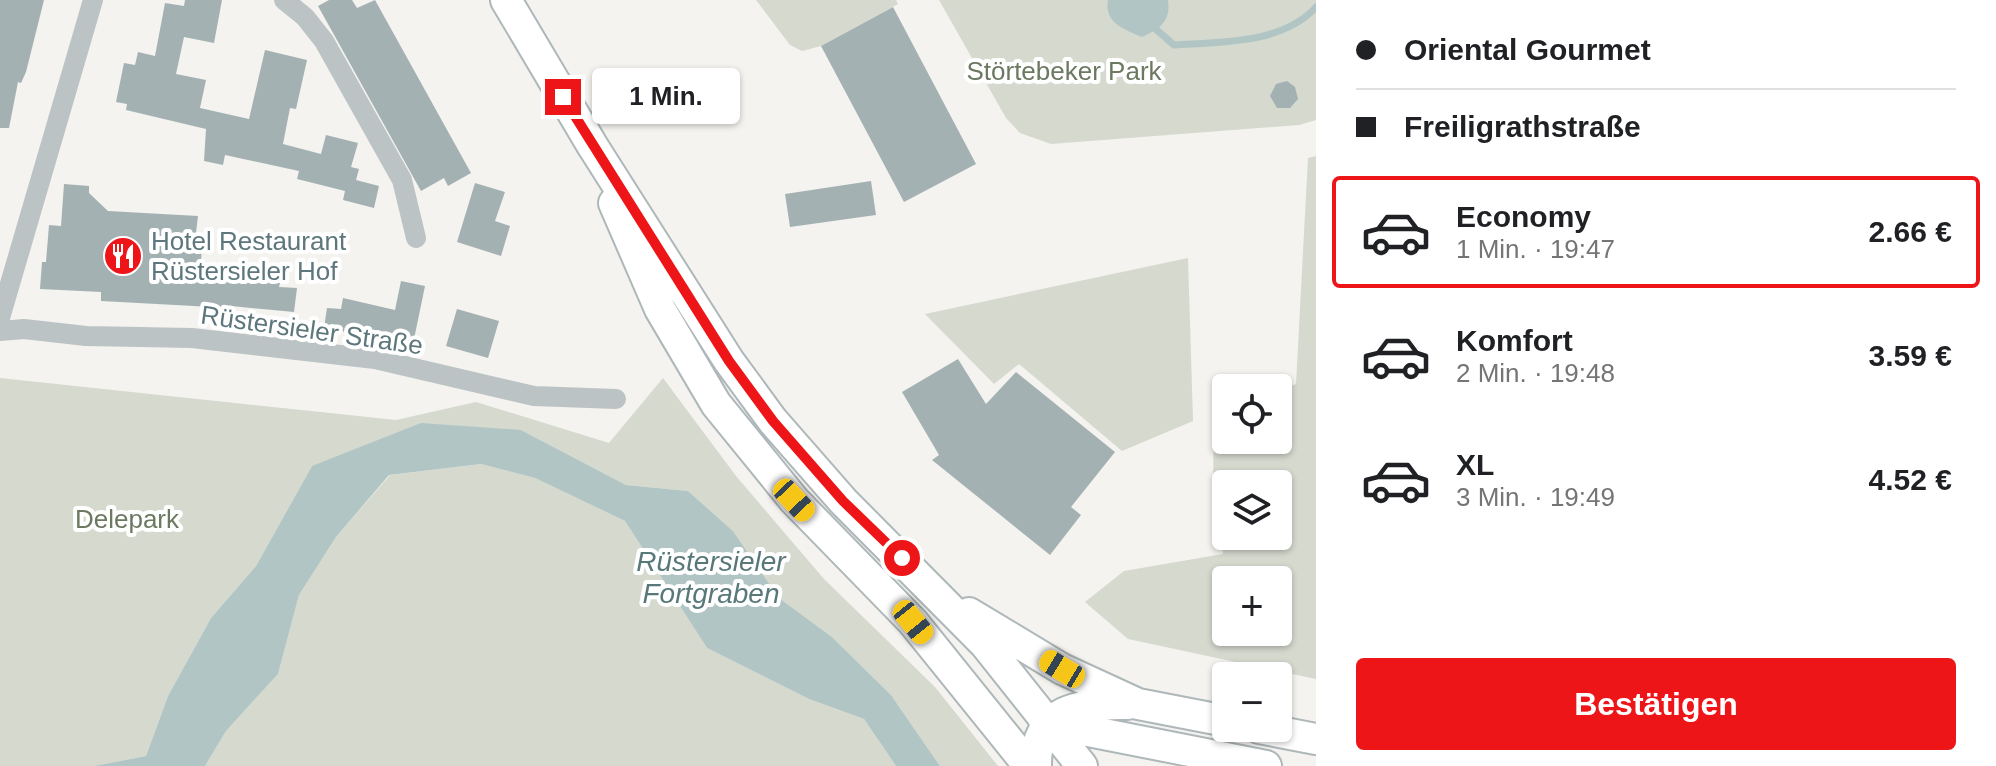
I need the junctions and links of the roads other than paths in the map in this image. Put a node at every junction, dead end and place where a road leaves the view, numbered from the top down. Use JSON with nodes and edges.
{"nodes":[{"id":1,"x":93,"y":0,"type":"edge"},
{"id":2,"x":284,"y":0,"type":"edge"},
{"id":3,"x":506,"y":0,"type":"edge"},
{"id":4,"x":592,"y":145,"type":"junction"},
{"id":5,"x":416,"y":238,"type":"dead end"},
{"id":6,"x":0,"y":318,"type":"edge"},
{"id":7,"x":0,"y":331,"type":"edge"},
{"id":8,"x":616,"y":399,"type":"dead end"},
{"id":9,"x":941,"y":596,"type":"junction"},
{"id":10,"x":913,"y":622,"type":"junction"},
{"id":11,"x":1138,"y":704,"type":"junction"},
{"id":12,"x":1212,"y":718,"type":"edge"},
{"id":13,"x":1050,"y":722,"type":"junction"},
{"id":14,"x":1292,"y":734,"type":"edge"},
{"id":15,"x":1316,"y":739,"type":"edge"},
{"id":16,"x":1256,"y":765,"type":"edge"},
{"id":17,"x":1029,"y":766,"type":"edge"},
{"id":18,"x":1036,"y":766,"type":"edge"},
{"id":19,"x":1082,"y":766,"type":"edge"}],
"edges":[{"from":1,"to":6,"type":"street"},
{"from":2,"to":5,"type":"street"},
{"from":3,"to":4,"type":"main road"},
{"from":4,"to":9,"type":"main road"},
{"from":4,"to":10,"type":"main road"},
{"from":7,"to":8,"type":"street","name":"Rüstersieler Straße"},
{"from":9,"to":11,"type":"main road"},
{"from":9,"to":13,"type":"main road"},
{"from":10,"to":13,"type":"main road"},
{"from":10,"to":17,"type":"main road"},
{"from":11,"to":12,"type":"main road"},
{"from":11,"to":13,"type":"main road"},
{"from":13,"to":16,"type":"main road"},
{"from":13,"to":18,"type":"main road"},
{"from":13,"to":19,"type":"main road"},
{"from":14,"to":15,"type":"main road"}]}
